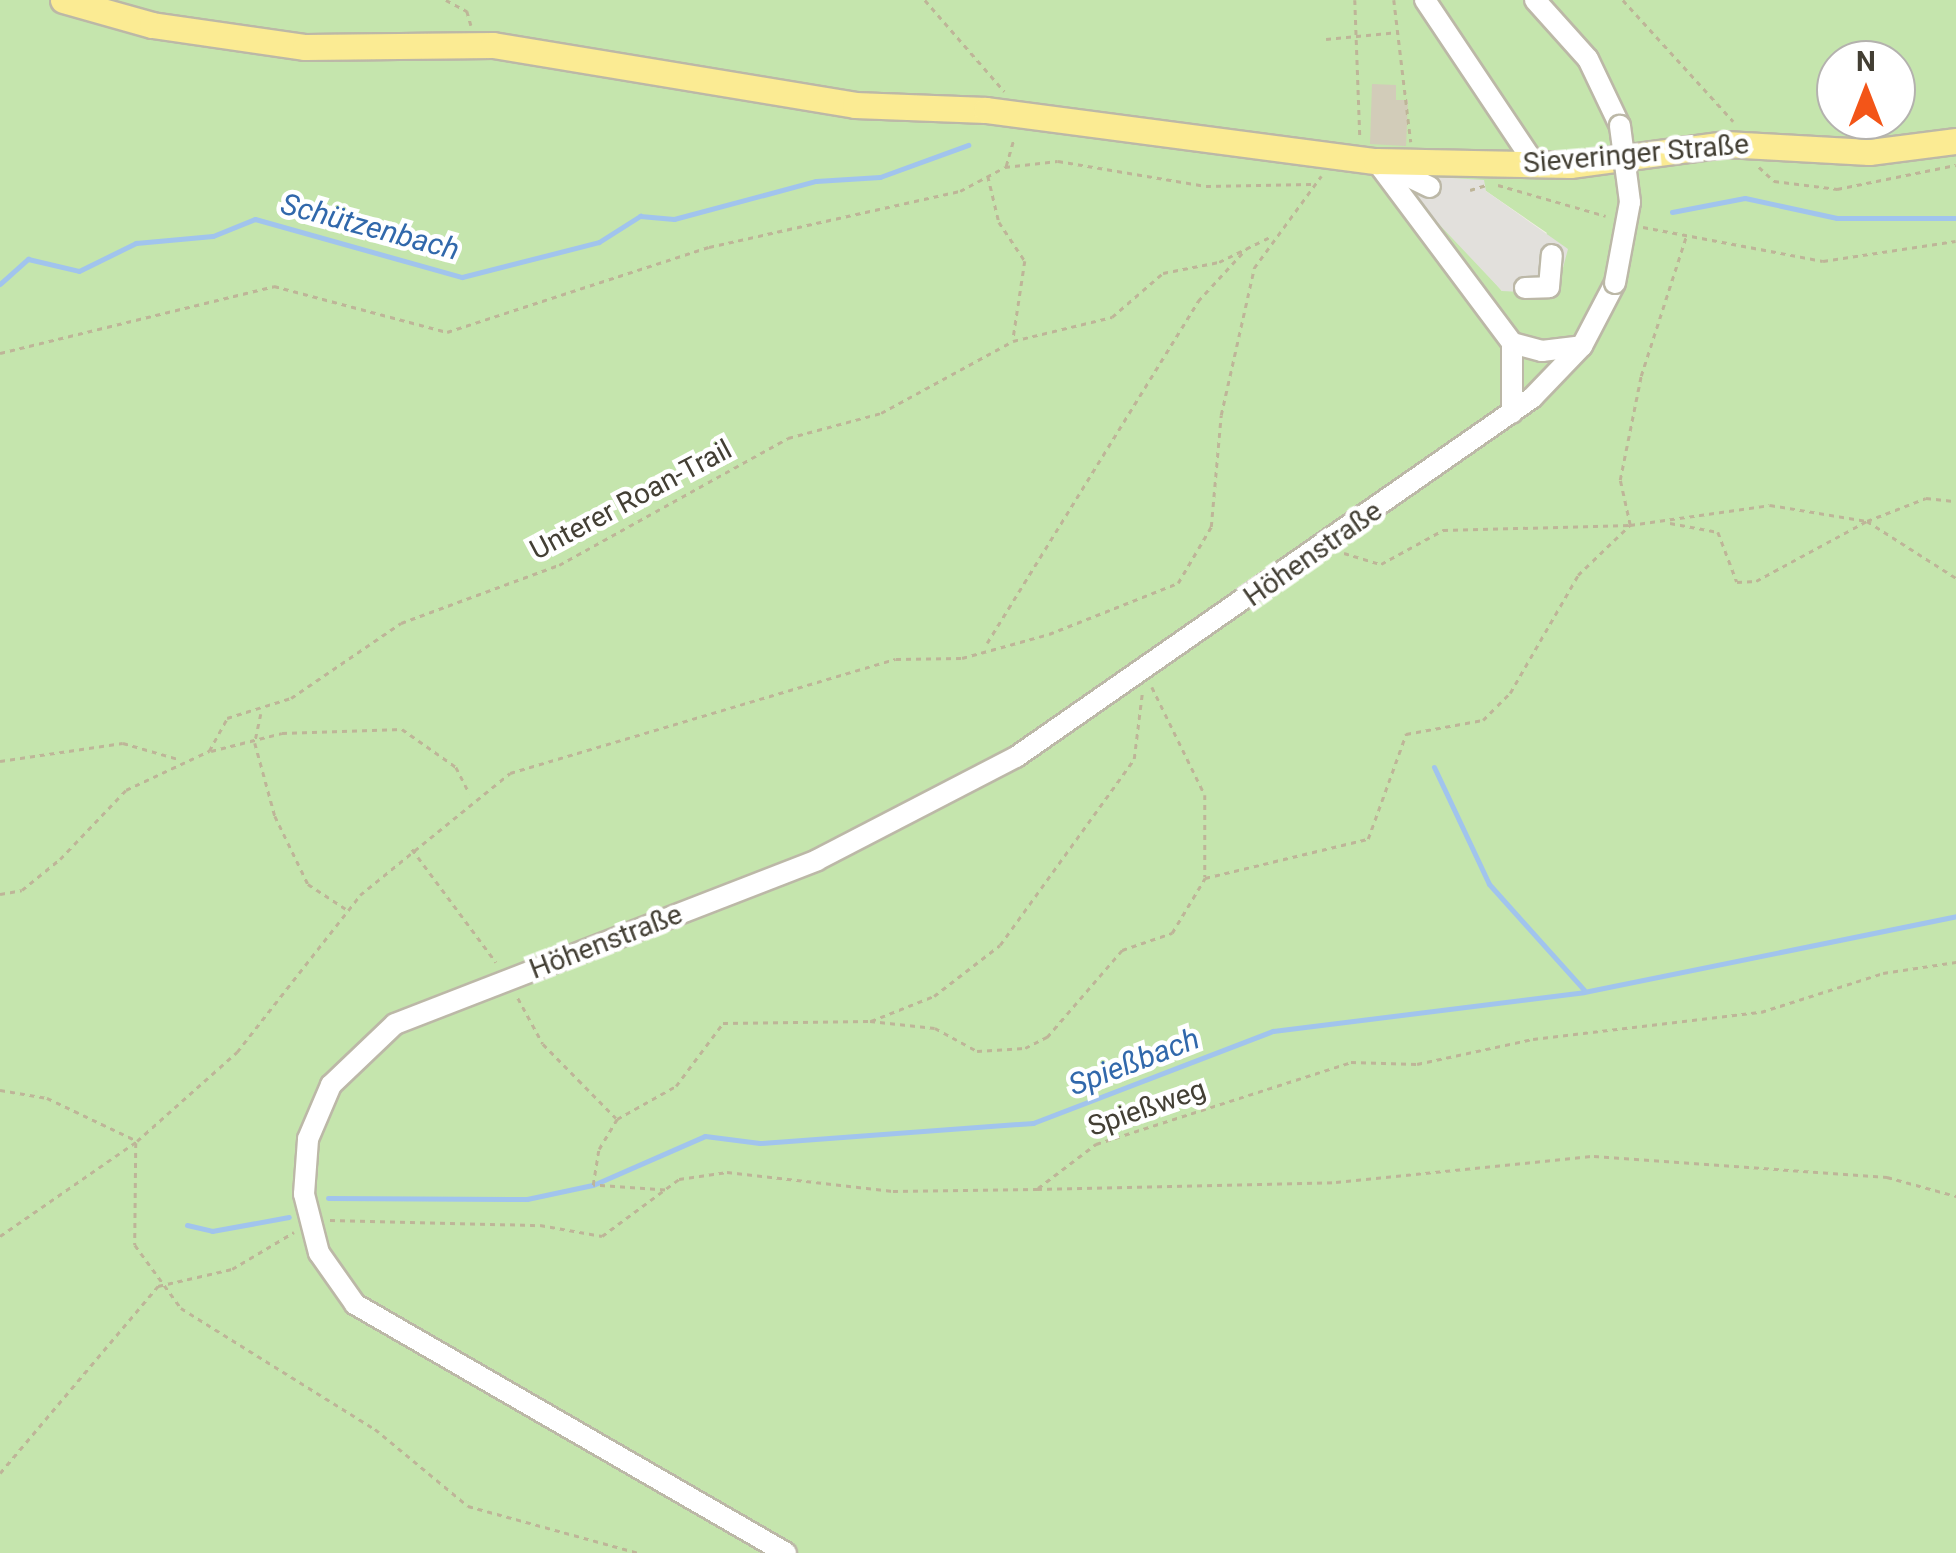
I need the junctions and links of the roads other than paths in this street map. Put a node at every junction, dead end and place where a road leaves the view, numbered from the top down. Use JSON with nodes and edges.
{"nodes":[{"id":1,"x":62,"y":0,"type":"edge"},
{"id":2,"x":1425,"y":0,"type":"edge"},
{"id":3,"x":1534,"y":0,"type":"edge"},
{"id":4,"x":1956,"y":141,"type":"edge"},
{"id":5,"x":1363,"y":160,"type":"junction"},
{"id":6,"x":1536,"y":166,"type":"junction"},
{"id":7,"x":1430,"y":187,"type":"dead end"},
{"id":8,"x":1552,"y":255,"type":"dead end"},
{"id":9,"x":1525,"y":288,"type":"dead end"},
{"id":10,"x":1512,"y":342,"type":"junction"},
{"id":11,"x":1582,"y":346,"type":"junction"},
{"id":12,"x":1512,"y":414,"type":"junction"},
{"id":13,"x":786,"y":1553,"type":"edge"}],
"edges":[{"from":1,"to":5,"type":"main road","name":"Sieveringer Straße"},
{"from":2,"to":6,"type":"street"},
{"from":3,"to":11,"type":"street","name":"Höhenstraße","bridge":true},
{"from":4,"to":6,"type":"main road","name":"Sieveringer Straße"},
{"from":5,"to":6,"type":"main road","name":"Sieveringer Straße"},
{"from":5,"to":7,"type":"street"},
{"from":5,"to":10,"type":"street"},
{"from":8,"to":9,"type":"street"},
{"from":10,"to":11,"type":"street"},
{"from":10,"to":12,"type":"street"},
{"from":11,"to":12,"type":"street","name":"Höhenstraße"},
{"from":12,"to":13,"type":"street","name":"Höhenstraße"}]}
